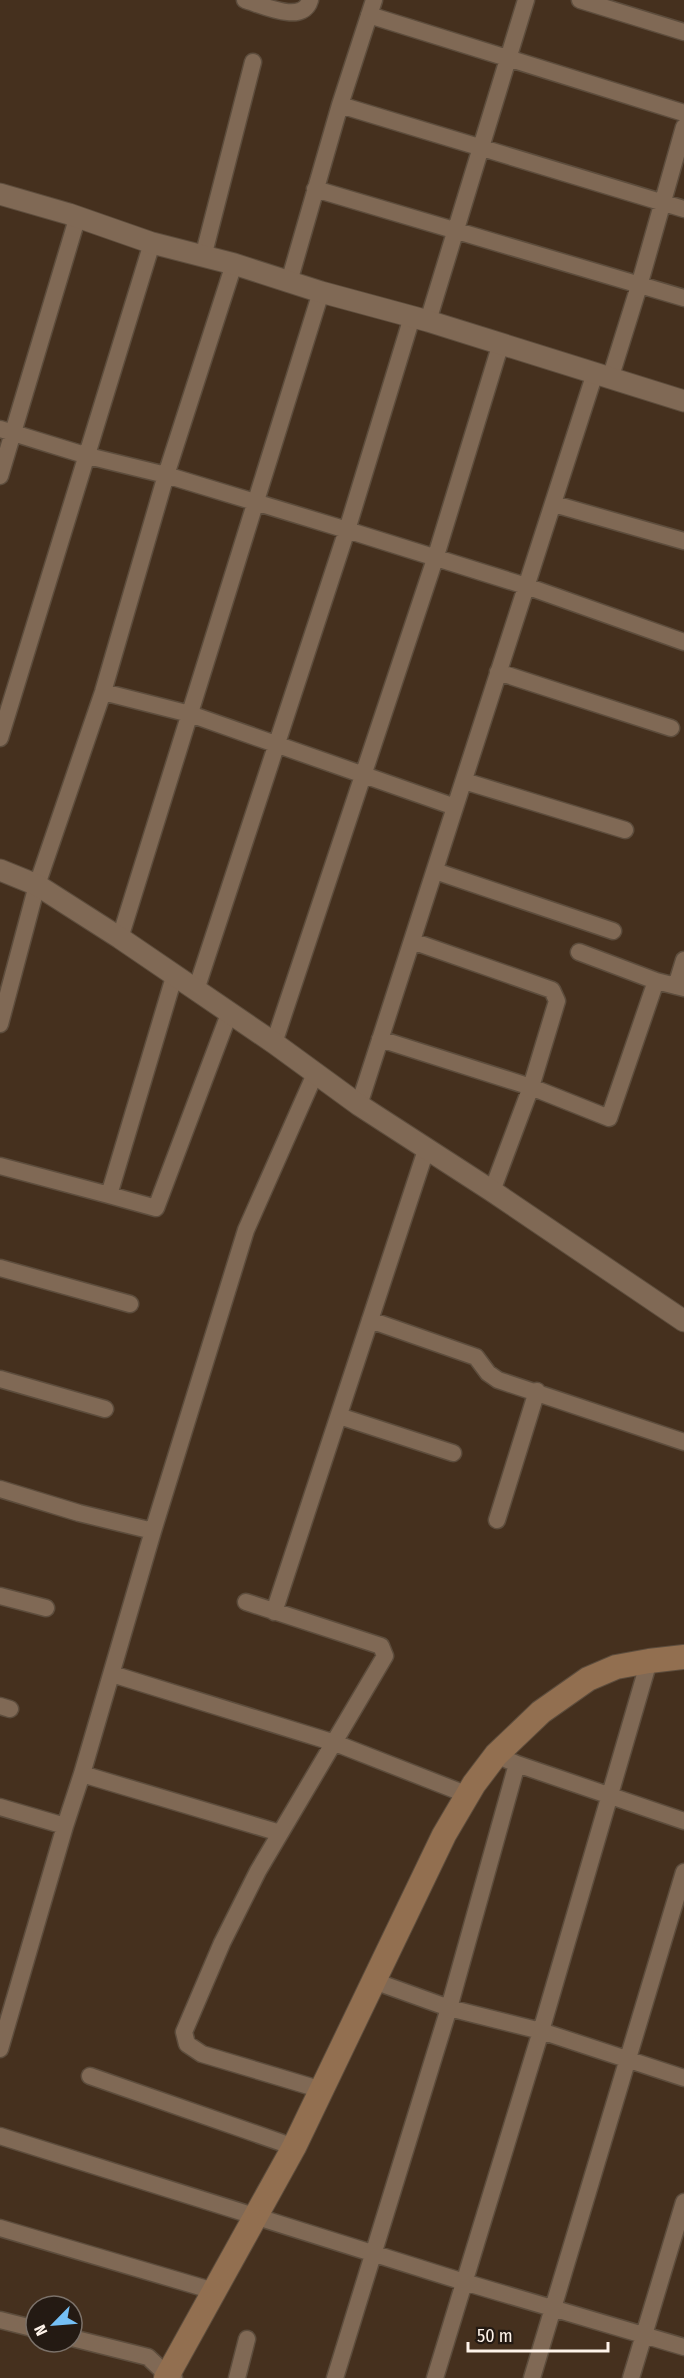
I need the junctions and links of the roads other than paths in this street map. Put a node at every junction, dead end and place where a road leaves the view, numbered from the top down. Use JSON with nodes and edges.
{"nodes":[{"id":1,"x":245,"y":0,"type":"edge"},
{"id":2,"x":310,"y":0,"type":"edge"},
{"id":3,"x":526,"y":0,"type":"edge"},
{"id":4,"x":580,"y":0,"type":"edge"},
{"id":5,"x":371,"y":8,"type":"edge"},
{"id":6,"x":684,"y":32,"type":"edge"},
{"id":7,"x":509,"y":57,"type":"junction"},
{"id":8,"x":253,"y":62,"type":"dead end"},
{"id":9,"x":340,"y":105,"type":"junction"},
{"id":10,"x":684,"y":113,"type":"edge"},
{"id":11,"x":684,"y":127,"type":"edge"},
{"id":12,"x":481,"y":148,"type":"junction"},
{"id":13,"x":315,"y":189,"type":"junction"},
{"id":14,"x":0,"y":194,"type":"edge"},
{"id":15,"x":662,"y":202,"type":"junction"},
{"id":16,"x":684,"y":209,"type":"edge"},
{"id":17,"x":77,"y":219,"type":"junction"},
{"id":18,"x":456,"y":231,"type":"junction"},
{"id":19,"x":152,"y":243,"type":"junction"},
{"id":20,"x":202,"y":257,"type":"junction"},
{"id":21,"x":234,"y":264,"type":"junction"},
{"id":22,"x":289,"y":282,"type":"junction"},
{"id":23,"x":639,"y":286,"type":"junction"},
{"id":24,"x":321,"y":292,"type":"junction"},
{"id":25,"x":684,"y":298,"type":"edge"},
{"id":26,"x":420,"y":319,"type":"junction"},
{"id":27,"x":501,"y":343,"type":"junction"},
{"id":28,"x":603,"y":376,"type":"junction"},
{"id":29,"x":684,"y":401,"type":"edge"},
{"id":30,"x":7,"y":431,"type":"edge"},
{"id":31,"x":88,"y":456,"type":"junction"},
{"id":32,"x":166,"y":475,"type":"junction"},
{"id":33,"x":0,"y":476,"type":"edge"},
{"id":34,"x":256,"y":502,"type":"junction"},
{"id":35,"x":554,"y":504,"type":"junction"},
{"id":36,"x":347,"y":530,"type":"junction"},
{"id":37,"x":684,"y":542,"type":"edge"},
{"id":38,"x":435,"y":559,"type":"junction"},
{"id":39,"x":526,"y":586,"type":"junction"},
{"id":40,"x":684,"y":642,"type":"edge"},
{"id":41,"x":498,"y":672,"type":"junction"},
{"id":42,"x":103,"y":692,"type":"junction"},
{"id":43,"x":190,"y":714,"type":"junction"},
{"id":44,"x":671,"y":728,"type":"dead end"},
{"id":45,"x":0,"y":738,"type":"edge"},
{"id":46,"x":276,"y":744,"type":"junction"},
{"id":47,"x":363,"y":775,"type":"junction"},
{"id":48,"x":464,"y":781,"type":"junction"},
{"id":49,"x":455,"y":807,"type":"junction"},
{"id":50,"x":625,"y":830,"type":"dead end"},
{"id":51,"x":0,"y":870,"type":"edge"},
{"id":52,"x":435,"y":871,"type":"junction"},
{"id":53,"x":37,"y":885,"type":"junction"},
{"id":54,"x":613,"y":931,"type":"dead end"},
{"id":55,"x":120,"y":938,"type":"junction"},
{"id":56,"x":412,"y":941,"type":"junction"},
{"id":57,"x":579,"y":952,"type":"dead end"},
{"id":58,"x":684,"y":960,"type":"edge"},
{"id":59,"x":174,"y":977,"type":"junction"},
{"id":60,"x":656,"y":981,"type":"junction"},
{"id":61,"x":680,"y":987,"type":"edge"},
{"id":62,"x":195,"y":990,"type":"junction"},
{"id":63,"x":229,"y":1014,"type":"junction"},
{"id":64,"x":0,"y":1024,"type":"edge"},
{"id":65,"x":381,"y":1039,"type":"junction"},
{"id":66,"x":274,"y":1043,"type":"junction"},
{"id":67,"x":315,"y":1074,"type":"junction"},
{"id":68,"x":531,"y":1088,"type":"junction"},
{"id":69,"x":359,"y":1105,"type":"junction"},
{"id":70,"x":426,"y":1150,"type":"junction"},
{"id":71,"x":0,"y":1166,"type":"edge"},
{"id":72,"x":492,"y":1191,"type":"junction"},
{"id":73,"x":109,"y":1195,"type":"junction"},
{"id":74,"x":0,"y":1268,"type":"edge"},
{"id":75,"x":130,"y":1304,"type":"dead end"},
{"id":76,"x":370,"y":1320,"type":"junction"},
{"id":77,"x":684,"y":1322,"type":"edge"},
{"id":78,"x":0,"y":1379,"type":"edge"},
{"id":79,"x":537,"y":1391,"type":"junction"},
{"id":80,"x":105,"y":1409,"type":"dead end"},
{"id":81,"x":339,"y":1416,"type":"junction"},
{"id":82,"x":684,"y":1442,"type":"edge"},
{"id":83,"x":453,"y":1453,"type":"dead end"},
{"id":84,"x":0,"y":1489,"type":"edge"},
{"id":85,"x":497,"y":1520,"type":"dead end"},
{"id":86,"x":153,"y":1531,"type":"junction"},
{"id":87,"x":0,"y":1596,"type":"edge"},
{"id":88,"x":246,"y":1602,"type":"dead end"},
{"id":89,"x":46,"y":1608,"type":"dead end"},
{"id":90,"x":274,"y":1612,"type":"junction"},
{"id":91,"x":684,"y":1657,"type":"edge"},
{"id":92,"x":649,"y":1661,"type":"junction"},
{"id":93,"x":112,"y":1674,"type":"junction"},
{"id":94,"x":335,"y":1743,"type":"junction"},
{"id":95,"x":506,"y":1760,"type":"junction"},
{"id":96,"x":82,"y":1774,"type":"junction"},
{"id":97,"x":468,"y":1795,"type":"junction"},
{"id":98,"x":609,"y":1796,"type":"junction"},
{"id":99,"x":0,"y":1807,"type":"edge"},
{"id":100,"x":684,"y":1821,"type":"edge"},
{"id":101,"x":65,"y":1826,"type":"junction"},
{"id":102,"x":280,"y":1833,"type":"junction"},
{"id":103,"x":684,"y":1872,"type":"edge"},
{"id":104,"x":374,"y":1982,"type":"junction"},
{"id":105,"x":449,"y":2008,"type":"junction"},
{"id":106,"x":3,"y":2023,"type":"edge"},
{"id":107,"x":541,"y":2031,"type":"junction"},
{"id":108,"x":0,"y":2049,"type":"edge"},
{"id":109,"x":628,"y":2061,"type":"junction"},
{"id":110,"x":90,"y":2076,"type":"dead end"},
{"id":111,"x":684,"y":2078,"type":"edge"},
{"id":112,"x":322,"y":2090,"type":"junction"},
{"id":113,"x":0,"y":2136,"type":"edge"},
{"id":114,"x":294,"y":2147,"type":"junction"},
{"id":115,"x":684,"y":2202,"type":"edge"},
{"id":116,"x":256,"y":2217,"type":"junction"},
{"id":117,"x":0,"y":2228,"type":"edge"},
{"id":118,"x":375,"y":2253,"type":"junction"},
{"id":119,"x":464,"y":2282,"type":"junction"},
{"id":120,"x":214,"y":2291,"type":"junction"},
{"id":121,"x":554,"y":2307,"type":"junction"},
{"id":122,"x":0,"y":2320,"type":"edge"},
{"id":123,"x":24,"y":2326,"type":"edge"},
{"id":124,"x":646,"y":2335,"type":"junction"},
{"id":125,"x":247,"y":2339,"type":"dead end"},
{"id":126,"x":84,"y":2341,"type":"edge"},
{"id":127,"x":684,"y":2347,"type":"edge"},
{"id":128,"x":169,"y":2377,"type":"edge"},
{"id":129,"x":237,"y":2378,"type":"edge"},
{"id":130,"x":335,"y":2378,"type":"edge"},
{"id":131,"x":435,"y":2378,"type":"edge"},
{"id":132,"x":532,"y":2378,"type":"edge"},
{"id":133,"x":631,"y":2378,"type":"edge"}],
"edges":[{"from":1,"to":2,"type":"street"},
{"from":3,"to":7,"type":"street"},
{"from":4,"to":6,"type":"street"},
{"from":5,"to":7,"type":"street"},
{"from":5,"to":9,"type":"street"},
{"from":7,"to":10,"type":"street"},
{"from":7,"to":12,"type":"street"},
{"from":8,"to":20,"type":"street"},
{"from":9,"to":12,"type":"street"},
{"from":9,"to":13,"type":"street"},
{"from":11,"to":15,"type":"street"},
{"from":12,"to":15,"type":"street"},
{"from":12,"to":18,"type":"street"},
{"from":13,"to":18,"type":"street"},
{"from":13,"to":22,"type":"street"},
{"from":14,"to":17,"type":"street"},
{"from":15,"to":16,"type":"street"},
{"from":15,"to":23,"type":"street"},
{"from":17,"to":19,"type":"street"},
{"from":17,"to":30,"type":"street"},
{"from":18,"to":23,"type":"street"},
{"from":18,"to":26,"type":"street"},
{"from":19,"to":20,"type":"street"},
{"from":19,"to":31,"type":"street"},
{"from":20,"to":21,"type":"street"},
{"from":21,"to":22,"type":"street"},
{"from":21,"to":32,"type":"street"},
{"from":22,"to":24,"type":"street"},
{"from":23,"to":25,"type":"street"},
{"from":23,"to":28,"type":"street"},
{"from":24,"to":26,"type":"street"},
{"from":24,"to":34,"type":"street"},
{"from":26,"to":27,"type":"street"},
{"from":26,"to":36,"type":"street"},
{"from":27,"to":28,"type":"street"},
{"from":27,"to":38,"type":"street"},
{"from":28,"to":29,"type":"street"},
{"from":28,"to":35,"type":"street"},
{"from":30,"to":31,"type":"street"},
{"from":30,"to":33,"type":"street"},
{"from":31,"to":32,"type":"street"},
{"from":31,"to":45,"type":"street"},
{"from":32,"to":34,"type":"street"},
{"from":32,"to":42,"type":"street"},
{"from":34,"to":36,"type":"street"},
{"from":34,"to":43,"type":"street"},
{"from":35,"to":37,"type":"street"},
{"from":35,"to":39,"type":"street"},
{"from":36,"to":38,"type":"street"},
{"from":36,"to":46,"type":"street"},
{"from":38,"to":39,"type":"street"},
{"from":38,"to":47,"type":"street"},
{"from":39,"to":40,"type":"street"},
{"from":39,"to":41,"type":"street"},
{"from":41,"to":44,"type":"street"},
{"from":41,"to":48,"type":"street"},
{"from":42,"to":43,"type":"street"},
{"from":42,"to":53,"type":"street"},
{"from":43,"to":46,"type":"street"},
{"from":43,"to":55,"type":"street"},
{"from":46,"to":47,"type":"street"},
{"from":46,"to":62,"type":"street"},
{"from":47,"to":49,"type":"street"},
{"from":47,"to":66,"type":"street"},
{"from":48,"to":49,"type":"street"},
{"from":48,"to":50,"type":"street"},
{"from":49,"to":52,"type":"street"},
{"from":51,"to":53,"type":"street"},
{"from":52,"to":54,"type":"street"},
{"from":52,"to":56,"type":"street"},
{"from":53,"to":55,"type":"street"},
{"from":53,"to":64,"type":"street"},
{"from":55,"to":59,"type":"street"},
{"from":56,"to":65,"type":"street"},
{"from":56,"to":68,"type":"street"},
{"from":57,"to":60,"type":"street"},
{"from":58,"to":61,"type":"street"},
{"from":59,"to":62,"type":"street"},
{"from":59,"to":73,"type":"street"},
{"from":60,"to":61,"type":"street"},
{"from":60,"to":68,"type":"street"},
{"from":62,"to":63,"type":"street"},
{"from":63,"to":66,"type":"street"},
{"from":63,"to":73,"type":"street"},
{"from":65,"to":68,"type":"street"},
{"from":65,"to":69,"type":"street"},
{"from":66,"to":67,"type":"street"},
{"from":67,"to":69,"type":"street"},
{"from":67,"to":86,"type":"street"},
{"from":68,"to":72,"type":"street"},
{"from":69,"to":70,"type":"street"},
{"from":70,"to":72,"type":"street"},
{"from":70,"to":76,"type":"street"},
{"from":71,"to":73,"type":"street"},
{"from":72,"to":77,"type":"street"},
{"from":74,"to":75,"type":"street"},
{"from":76,"to":79,"type":"street"},
{"from":76,"to":81,"type":"street"},
{"from":78,"to":80,"type":"street"},
{"from":79,"to":82,"type":"street"},
{"from":79,"to":85,"type":"street"},
{"from":81,"to":83,"type":"street"},
{"from":81,"to":90,"type":"street"},
{"from":84,"to":86,"type":"street"},
{"from":86,"to":93,"type":"street"},
{"from":87,"to":89,"type":"street"},
{"from":88,"to":90,"type":"street"},
{"from":90,"to":94,"type":"street"},
{"from":91,"to":92,"type":"main road"},
{"from":92,"to":95,"type":"main road"},
{"from":92,"to":98,"type":"street"},
{"from":93,"to":94,"type":"street"},
{"from":93,"to":96,"type":"street"},
{"from":94,"to":97,"type":"street"},
{"from":94,"to":102,"type":"street"},
{"from":95,"to":97,"type":"main road"},
{"from":95,"to":98,"type":"street"},
{"from":95,"to":105,"type":"street"},
{"from":96,"to":101,"type":"street"},
{"from":96,"to":102,"type":"street"},
{"from":97,"to":104,"type":"main road"},
{"from":98,"to":100,"type":"street"},
{"from":98,"to":107,"type":"street"},
{"from":99,"to":101,"type":"street"},
{"from":101,"to":106,"type":"street"},
{"from":102,"to":112,"type":"street"},
{"from":103,"to":109,"type":"street"},
{"from":104,"to":105,"type":"street"},
{"from":104,"to":112,"type":"main road"},
{"from":105,"to":107,"type":"street"},
{"from":105,"to":118,"type":"street"},
{"from":106,"to":108,"type":"street"},
{"from":107,"to":109,"type":"street"},
{"from":107,"to":119,"type":"street"},
{"from":109,"to":111,"type":"street"},
{"from":109,"to":121,"type":"street"},
{"from":110,"to":114,"type":"street"},
{"from":112,"to":114,"type":"main road"},
{"from":113,"to":116,"type":"street"},
{"from":114,"to":116,"type":"main road"},
{"from":115,"to":124,"type":"street"},
{"from":116,"to":118,"type":"street"},
{"from":116,"to":120,"type":"main road"},
{"from":117,"to":120,"type":"street"},
{"from":118,"to":119,"type":"street"},
{"from":118,"to":130,"type":"street"},
{"from":119,"to":121,"type":"street"},
{"from":119,"to":131,"type":"street"},
{"from":120,"to":128,"type":"main road"},
{"from":121,"to":124,"type":"street"},
{"from":121,"to":132,"type":"street"},
{"from":122,"to":123,"type":"street"},
{"from":124,"to":127,"type":"street"},
{"from":124,"to":133,"type":"street"},
{"from":125,"to":129,"type":"street"},
{"from":126,"to":128,"type":"street"}]}
